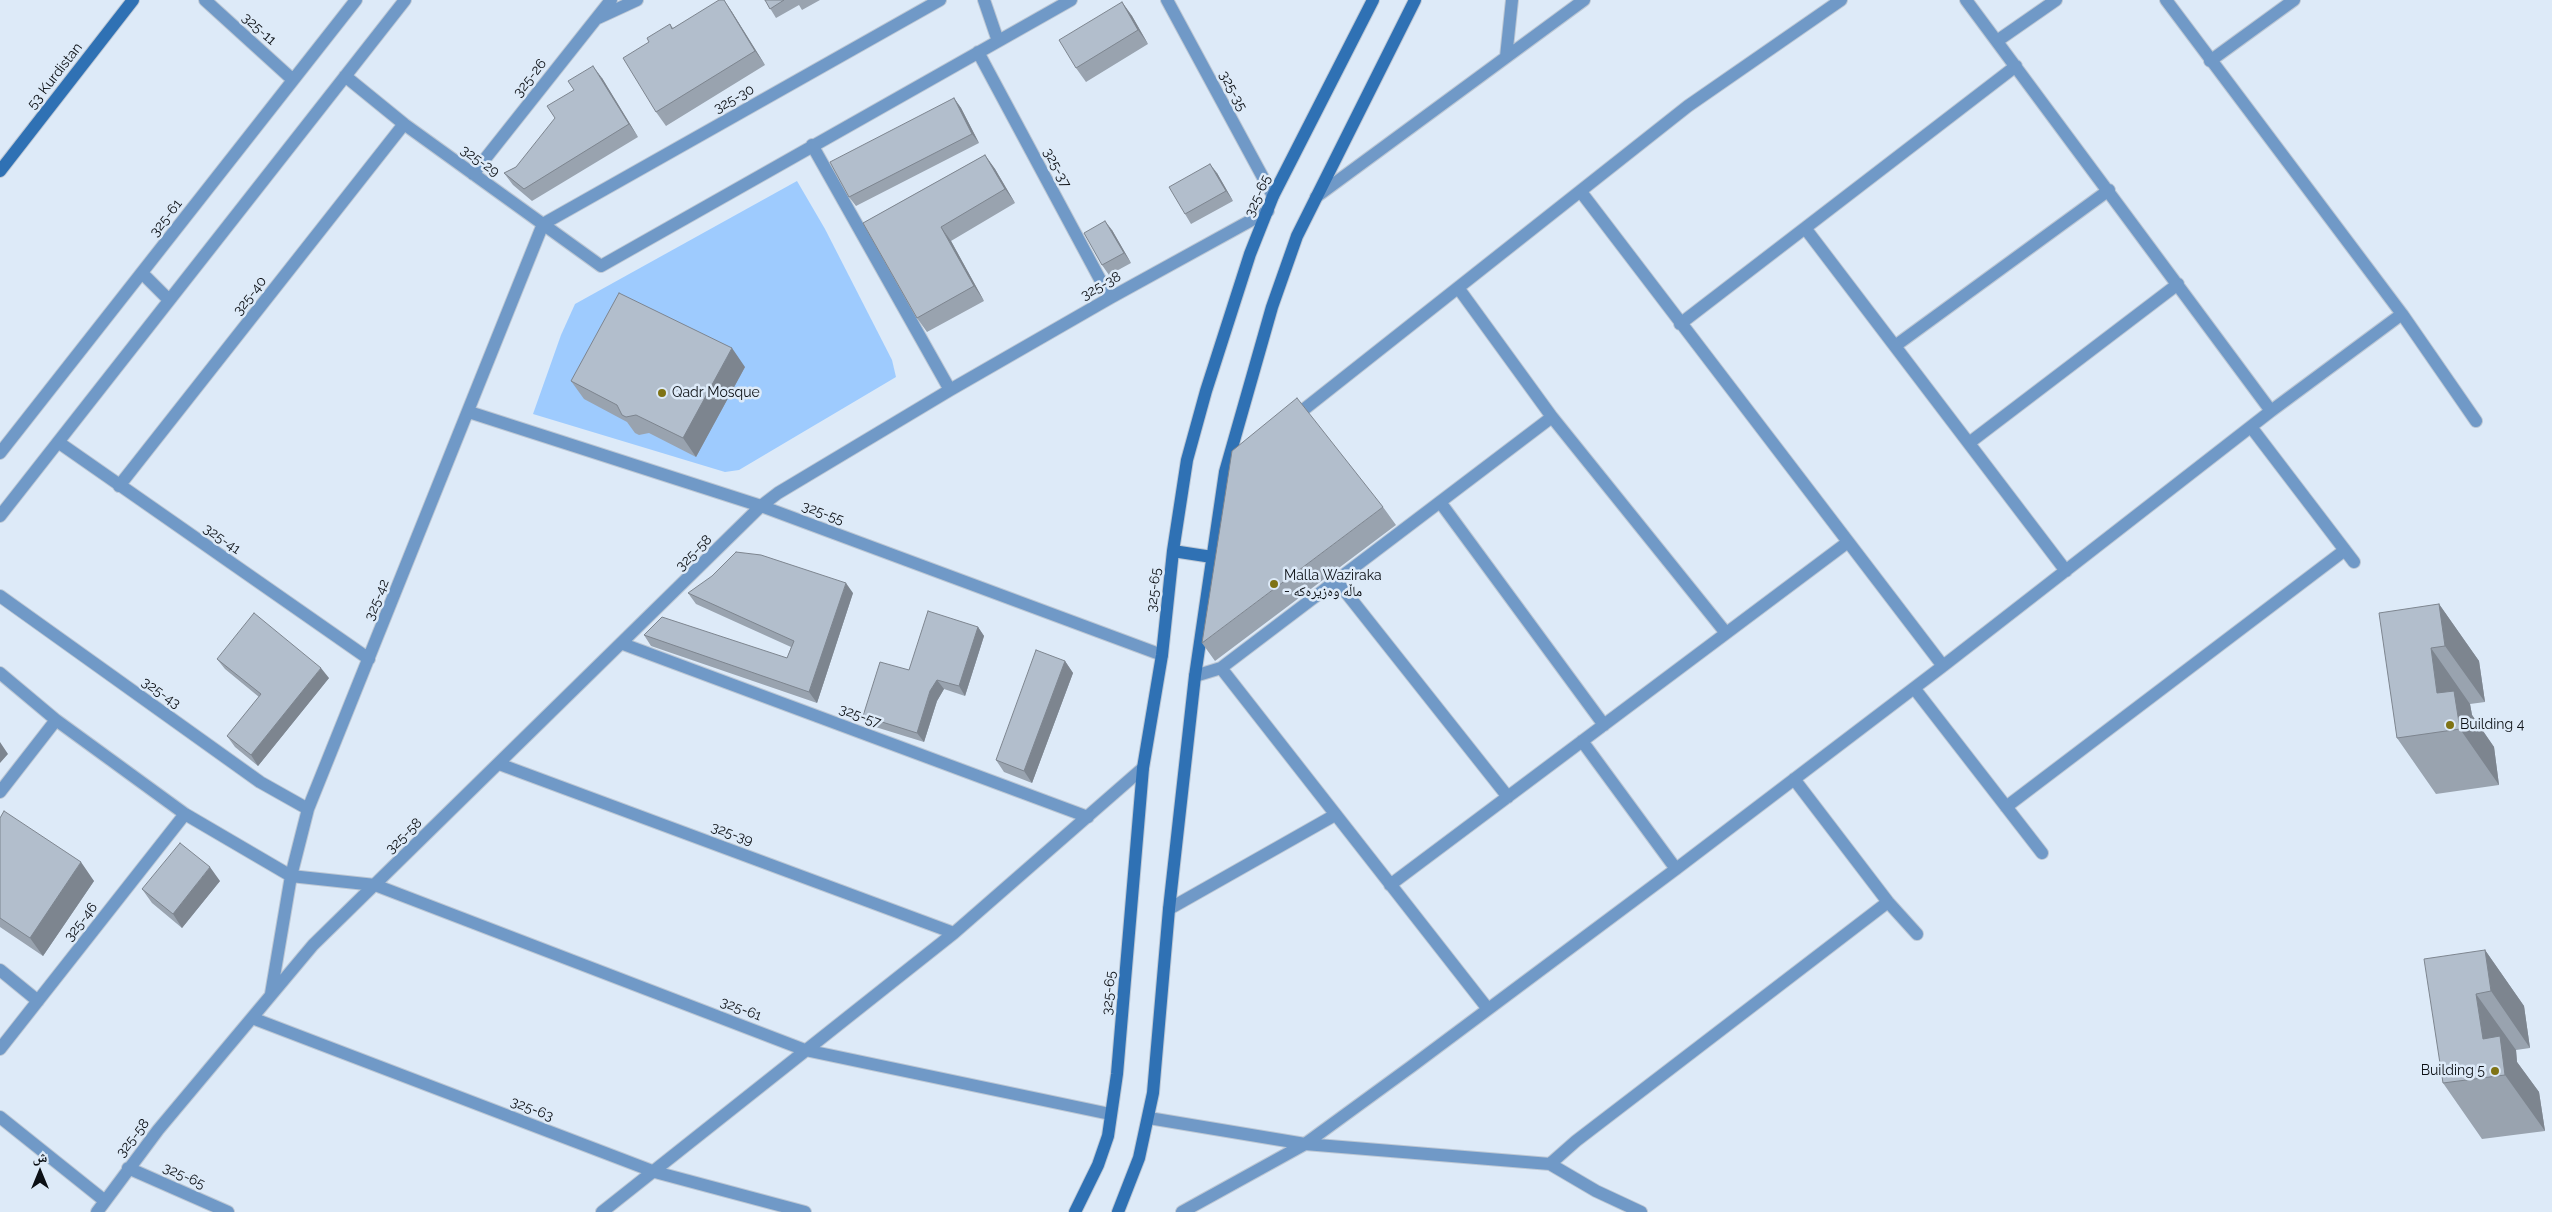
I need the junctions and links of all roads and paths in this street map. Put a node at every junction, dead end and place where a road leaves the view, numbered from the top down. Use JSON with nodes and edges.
{"nodes":[{"id":1,"x":133,"y":0,"type":"edge"},
{"id":2,"x":205,"y":0,"type":"edge"},
{"id":3,"x":356,"y":0,"type":"edge"},
{"id":4,"x":405,"y":0,"type":"edge"},
{"id":5,"x":612,"y":0,"type":"edge"},
{"id":6,"x":636,"y":0,"type":"edge"},
{"id":7,"x":940,"y":0,"type":"edge"},
{"id":8,"x":984,"y":0,"type":"edge"},
{"id":9,"x":1071,"y":0,"type":"edge"},
{"id":10,"x":1167,"y":0,"type":"edge"},
{"id":11,"x":1373,"y":0,"type":"edge"},
{"id":12,"x":1415,"y":0,"type":"edge"},
{"id":13,"x":1512,"y":0,"type":"edge"},
{"id":14,"x":1584,"y":0,"type":"edge"},
{"id":15,"x":1841,"y":0,"type":"edge"},
{"id":16,"x":1966,"y":0,"type":"edge"},
{"id":17,"x":2056,"y":0,"type":"edge"},
{"id":18,"x":2166,"y":0,"type":"edge"},
{"id":19,"x":2294,"y":0,"type":"edge"},
{"id":20,"x":596,"y":20,"type":"junction"},
{"id":21,"x":998,"y":41,"type":"junction"},
{"id":22,"x":1997,"y":41,"type":"junction"},
{"id":23,"x":978,"y":52,"type":"junction"},
{"id":24,"x":1506,"y":57,"type":"junction"},
{"id":25,"x":2210,"y":61,"type":"junction"},
{"id":26,"x":2016,"y":66,"type":"junction"},
{"id":27,"x":345,"y":76,"type":"junction"},
{"id":28,"x":293,"y":80,"type":"junction"},
{"id":29,"x":404,"y":124,"type":"junction"},
{"id":30,"x":812,"y":146,"type":"junction"},
{"id":31,"x":0,"y":171,"type":"edge"},
{"id":32,"x":473,"y":174,"type":"junction"},
{"id":33,"x":2109,"y":190,"type":"junction"},
{"id":34,"x":1581,"y":192,"type":"junction"},
{"id":35,"x":1273,"y":196,"type":"junction"},
{"id":36,"x":1316,"y":197,"type":"junction"},
{"id":37,"x":1268,"y":211,"type":"junction"},
{"id":38,"x":543,"y":224,"type":"junction"},
{"id":39,"x":1805,"y":228,"type":"junction"},
{"id":40,"x":142,"y":273,"type":"junction"},
{"id":41,"x":2178,"y":284,"type":"junction"},
{"id":42,"x":1459,"y":289,"type":"junction"},
{"id":43,"x":1110,"y":298,"type":"junction"},
{"id":44,"x":169,"y":300,"type":"junction"},
{"id":45,"x":2402,"y":314,"type":"junction"},
{"id":46,"x":1680,"y":324,"type":"junction"},
{"id":47,"x":1895,"y":346,"type":"junction"},
{"id":48,"x":950,"y":390,"type":"junction"},
{"id":49,"x":2271,"y":411,"type":"junction"},
{"id":50,"x":469,"y":412,"type":"junction"},
{"id":51,"x":1552,"y":417,"type":"junction"},
{"id":52,"x":2476,"y":421,"type":"dead end"},
{"id":53,"x":2251,"y":427,"type":"junction"},
{"id":54,"x":1280,"y":429,"type":"edge"},
{"id":55,"x":58,"y":442,"type":"junction"},
{"id":56,"x":1969,"y":443,"type":"junction"},
{"id":57,"x":0,"y":453,"type":"edge"},
{"id":58,"x":1241,"y":460,"type":"edge"},
{"id":59,"x":1225,"y":472,"type":"junction"},
{"id":60,"x":119,"y":486,"type":"junction"},
{"id":61,"x":1440,"y":502,"type":"junction"},
{"id":62,"x":761,"y":506,"type":"junction"},
{"id":63,"x":0,"y":516,"type":"edge"},
{"id":64,"x":1848,"y":542,"type":"junction"},
{"id":65,"x":2345,"y":550,"type":"junction"},
{"id":66,"x":1173,"y":552,"type":"junction"},
{"id":67,"x":1212,"y":557,"type":"junction"},
{"id":68,"x":2354,"y":562,"type":"dead end"},
{"id":69,"x":2066,"y":570,"type":"junction"},
{"id":70,"x":1336,"y":580,"type":"junction"},
{"id":71,"x":0,"y":596,"type":"edge"},
{"id":72,"x":1726,"y":633,"type":"junction"},
{"id":73,"x":623,"y":644,"type":"junction"},
{"id":74,"x":1162,"y":655,"type":"junction"},
{"id":75,"x":369,"y":659,"type":"junction"},
{"id":76,"x":1943,"y":666,"type":"junction"},
{"id":77,"x":1221,"y":668,"type":"junction"},
{"id":78,"x":0,"y":673,"type":"edge"},
{"id":79,"x":1195,"y":676,"type":"junction"},
{"id":80,"x":1914,"y":688,"type":"junction"},
{"id":81,"x":56,"y":720,"type":"junction"},
{"id":82,"x":1604,"y":725,"type":"junction"},
{"id":83,"x":1582,"y":741,"type":"junction"},
{"id":84,"x":499,"y":764,"type":"junction"},
{"id":85,"x":1143,"y":768,"type":"junction"},
{"id":86,"x":1794,"y":779,"type":"junction"},
{"id":87,"x":0,"y":792,"type":"edge"},
{"id":88,"x":1508,"y":797,"type":"junction"},
{"id":89,"x":2006,"y":807,"type":"junction"},
{"id":90,"x":308,"y":809,"type":"junction"},
{"id":91,"x":185,"y":814,"type":"junction"},
{"id":92,"x":1335,"y":815,"type":"junction"},
{"id":93,"x":1088,"y":817,"type":"junction"},
{"id":94,"x":2042,"y":853,"type":"dead end"},
{"id":95,"x":1676,"y":869,"type":"junction"},
{"id":96,"x":291,"y":876,"type":"junction"},
{"id":97,"x":375,"y":885,"type":"junction"},
{"id":98,"x":1390,"y":885,"type":"junction"},
{"id":99,"x":1888,"y":902,"type":"junction"},
{"id":100,"x":1169,"y":908,"type":"junction"},
{"id":101,"x":954,"y":933,"type":"junction"},
{"id":102,"x":1917,"y":934,"type":"dead end"},
{"id":103,"x":0,"y":970,"type":"edge"},
{"id":104,"x":270,"y":996,"type":"junction"},
{"id":105,"x":38,"y":1001,"type":"junction"},
{"id":106,"x":1488,"y":1009,"type":"junction"},
{"id":107,"x":252,"y":1018,"type":"junction"},
{"id":108,"x":0,"y":1048,"type":"edge"},
{"id":109,"x":806,"y":1050,"type":"junction"},
{"id":110,"x":1110,"y":1114,"type":"junction"},
{"id":111,"x":0,"y":1118,"type":"edge"},
{"id":112,"x":1149,"y":1118,"type":"junction"},
{"id":113,"x":1305,"y":1144,"type":"junction"},
{"id":114,"x":1550,"y":1164,"type":"junction"},
{"id":115,"x":128,"y":1168,"type":"junction"},
{"id":116,"x":655,"y":1172,"type":"junction"},
{"id":117,"x":105,"y":1201,"type":"junction"},
{"id":118,"x":97,"y":1212,"type":"edge"},
{"id":119,"x":228,"y":1212,"type":"edge"},
{"id":120,"x":602,"y":1212,"type":"edge"},
{"id":121,"x":805,"y":1212,"type":"edge"},
{"id":122,"x":1075,"y":1212,"type":"edge"},
{"id":123,"x":1118,"y":1212,"type":"edge"},
{"id":124,"x":1182,"y":1212,"type":"edge"},
{"id":125,"x":1641,"y":1212,"type":"edge"}],
"edges":[{"from":1,"to":31,"type":"street","name":"53 Kurdistan"},
{"from":2,"to":28,"type":"street","name":"325-11"},
{"from":3,"to":28,"type":"street","name":"325-61"},
{"from":4,"to":27,"type":"street"},
{"from":5,"to":20,"type":"street","name":"325-26"},
{"from":6,"to":20,"type":"street"},
{"from":7,"to":38,"type":"street","name":"325-30"},
{"from":8,"to":21,"type":"street"},
{"from":9,"to":21,"type":"street"},
{"from":10,"to":35,"type":"street","name":"325-35"},
{"from":11,"to":35,"type":"street","name":"325-65"},
{"from":12,"to":36,"type":"street"},
{"from":13,"to":24,"type":"street"},
{"from":14,"to":24,"type":"street"},
{"from":15,"to":34,"type":"street"},
{"from":16,"to":22,"type":"street"},
{"from":17,"to":22,"type":"street"},
{"from":18,"to":25,"type":"street"},
{"from":19,"to":25,"type":"street"},
{"from":20,"to":32,"type":"street","name":"325-26"},
{"from":21,"to":23,"type":"street"},
{"from":22,"to":26,"type":"street"},
{"from":23,"to":30,"type":"street"},
{"from":23,"to":43,"type":"street","name":"325-37"},
{"from":24,"to":36,"type":"street"},
{"from":25,"to":45,"type":"street"},
{"from":26,"to":33,"type":"street"},
{"from":26,"to":39,"type":"street"},
{"from":27,"to":29,"type":"street","name":"325-29"},
{"from":27,"to":44,"type":"street"},
{"from":28,"to":40,"type":"street","name":"325-61"},
{"from":29,"to":32,"type":"street","name":"325-29"},
{"from":29,"to":60,"type":"street","name":"325-40"},
{"from":30,"to":38,"type":"street","name":"325-29"},
{"from":30,"to":48,"type":"street"},
{"from":32,"to":38,"type":"street","name":"325-29"},
{"from":33,"to":41,"type":"street"},
{"from":33,"to":47,"type":"street"},
{"from":34,"to":42,"type":"street"},
{"from":34,"to":46,"type":"street"},
{"from":35,"to":37,"type":"street","name":"325-65"},
{"from":36,"to":59,"type":"street"},
{"from":37,"to":43,"type":"street","name":"325-38"},
{"from":37,"to":66,"type":"street","name":"325-65"},
{"from":38,"to":50,"type":"street","name":"325-42"},
{"from":39,"to":46,"type":"street"},
{"from":39,"to":47,"type":"street"},
{"from":40,"to":44,"type":"street"},
{"from":40,"to":57,"type":"street","name":"325-61"},
{"from":41,"to":49,"type":"street"},
{"from":41,"to":56,"type":"street"},
{"from":42,"to":51,"type":"street"},
{"from":42,"to":54,"type":"street"},
{"from":43,"to":48,"type":"street","name":"325-38"},
{"from":44,"to":55,"type":"street"},
{"from":45,"to":49,"type":"street"},
{"from":45,"to":52,"type":"street"},
{"from":46,"to":64,"type":"street"},
{"from":47,"to":56,"type":"street"},
{"from":48,"to":62,"type":"street","name":"325-38"},
{"from":49,"to":53,"type":"street"},
{"from":50,"to":62,"type":"street","name":"325-55"},
{"from":50,"to":75,"type":"street","name":"325-42"},
{"from":51,"to":61,"type":"street"},
{"from":51,"to":72,"type":"street"},
{"from":53,"to":65,"type":"street"},
{"from":53,"to":69,"type":"street"},
{"from":55,"to":60,"type":"street","name":"325-41"},
{"from":55,"to":63,"type":"street"},
{"from":56,"to":69,"type":"street"},
{"from":58,"to":59,"type":"street"},
{"from":59,"to":67,"type":"street"},
{"from":60,"to":75,"type":"street","name":"325-41"},
{"from":61,"to":70,"type":"street"},
{"from":61,"to":82,"type":"street"},
{"from":62,"to":73,"type":"street","name":"325-58"},
{"from":62,"to":74,"type":"street","name":"325-55"},
{"from":64,"to":72,"type":"street"},
{"from":64,"to":76,"type":"street"},
{"from":65,"to":68,"type":"street"},
{"from":65,"to":89,"type":"street"},
{"from":66,"to":67,"type":"street"},
{"from":66,"to":74,"type":"street","name":"325-65"},
{"from":67,"to":79,"type":"street"},
{"from":69,"to":76,"type":"street"},
{"from":70,"to":77,"type":"street"},
{"from":70,"to":88,"type":"street"},
{"from":71,"to":90,"type":"street","name":"325-43"},
{"from":72,"to":82,"type":"street"},
{"from":73,"to":84,"type":"street","name":"325-58"},
{"from":73,"to":93,"type":"street","name":"325-57"},
{"from":74,"to":85,"type":"street","name":"325-65"},
{"from":75,"to":90,"type":"street","name":"325-42"},
{"from":76,"to":80,"type":"street"},
{"from":77,"to":79,"type":"street"},
{"from":77,"to":92,"type":"street"},
{"from":78,"to":81,"type":"street"},
{"from":79,"to":100,"type":"street"},
{"from":80,"to":86,"type":"street"},
{"from":80,"to":89,"type":"street"},
{"from":81,"to":87,"type":"street"},
{"from":81,"to":91,"type":"street"},
{"from":82,"to":83,"type":"street"},
{"from":83,"to":88,"type":"street"},
{"from":83,"to":95,"type":"street"},
{"from":84,"to":97,"type":"street","name":"325-58"},
{"from":84,"to":101,"type":"street","name":"325-39"},
{"from":85,"to":93,"type":"street"},
{"from":85,"to":110,"type":"street","name":"325-65"},
{"from":86,"to":95,"type":"street"},
{"from":86,"to":99,"type":"street"},
{"from":88,"to":98,"type":"street"},
{"from":89,"to":94,"type":"street"},
{"from":90,"to":96,"type":"street","name":"325-42"},
{"from":91,"to":96,"type":"street"},
{"from":91,"to":105,"type":"street","name":"325-46"},
{"from":92,"to":98,"type":"street"},
{"from":92,"to":100,"type":"street"},
{"from":93,"to":101,"type":"street"},
{"from":95,"to":106,"type":"street"},
{"from":96,"to":97,"type":"street","name":"325-61"},
{"from":96,"to":104,"type":"street","name":"325-42"},
{"from":97,"to":104,"type":"street","name":"325-58"},
{"from":97,"to":109,"type":"street","name":"325-61"},
{"from":98,"to":106,"type":"street"},
{"from":99,"to":102,"type":"street"},
{"from":99,"to":114,"type":"street"},
{"from":100,"to":112,"type":"street"},
{"from":101,"to":109,"type":"street"},
{"from":103,"to":105,"type":"street"},
{"from":104,"to":107,"type":"street","name":"325-58"},
{"from":105,"to":108,"type":"street","name":"325-46"},
{"from":106,"to":113,"type":"street"},
{"from":107,"to":115,"type":"street","name":"325-58"},
{"from":107,"to":116,"type":"street","name":"325-63"},
{"from":109,"to":110,"type":"street","name":"325-61"},
{"from":109,"to":116,"type":"street"},
{"from":110,"to":122,"type":"street","name":"325-65"},
{"from":111,"to":117,"type":"street"},
{"from":112,"to":113,"type":"street"},
{"from":112,"to":123,"type":"street"},
{"from":113,"to":114,"type":"street"},
{"from":113,"to":124,"type":"street"},
{"from":114,"to":125,"type":"street"},
{"from":115,"to":117,"type":"street","name":"325-58"},
{"from":115,"to":119,"type":"street","name":"325-65"},
{"from":116,"to":120,"type":"street"},
{"from":116,"to":121,"type":"street","name":"325-63"},
{"from":117,"to":118,"type":"street","name":"325-58"}]}
